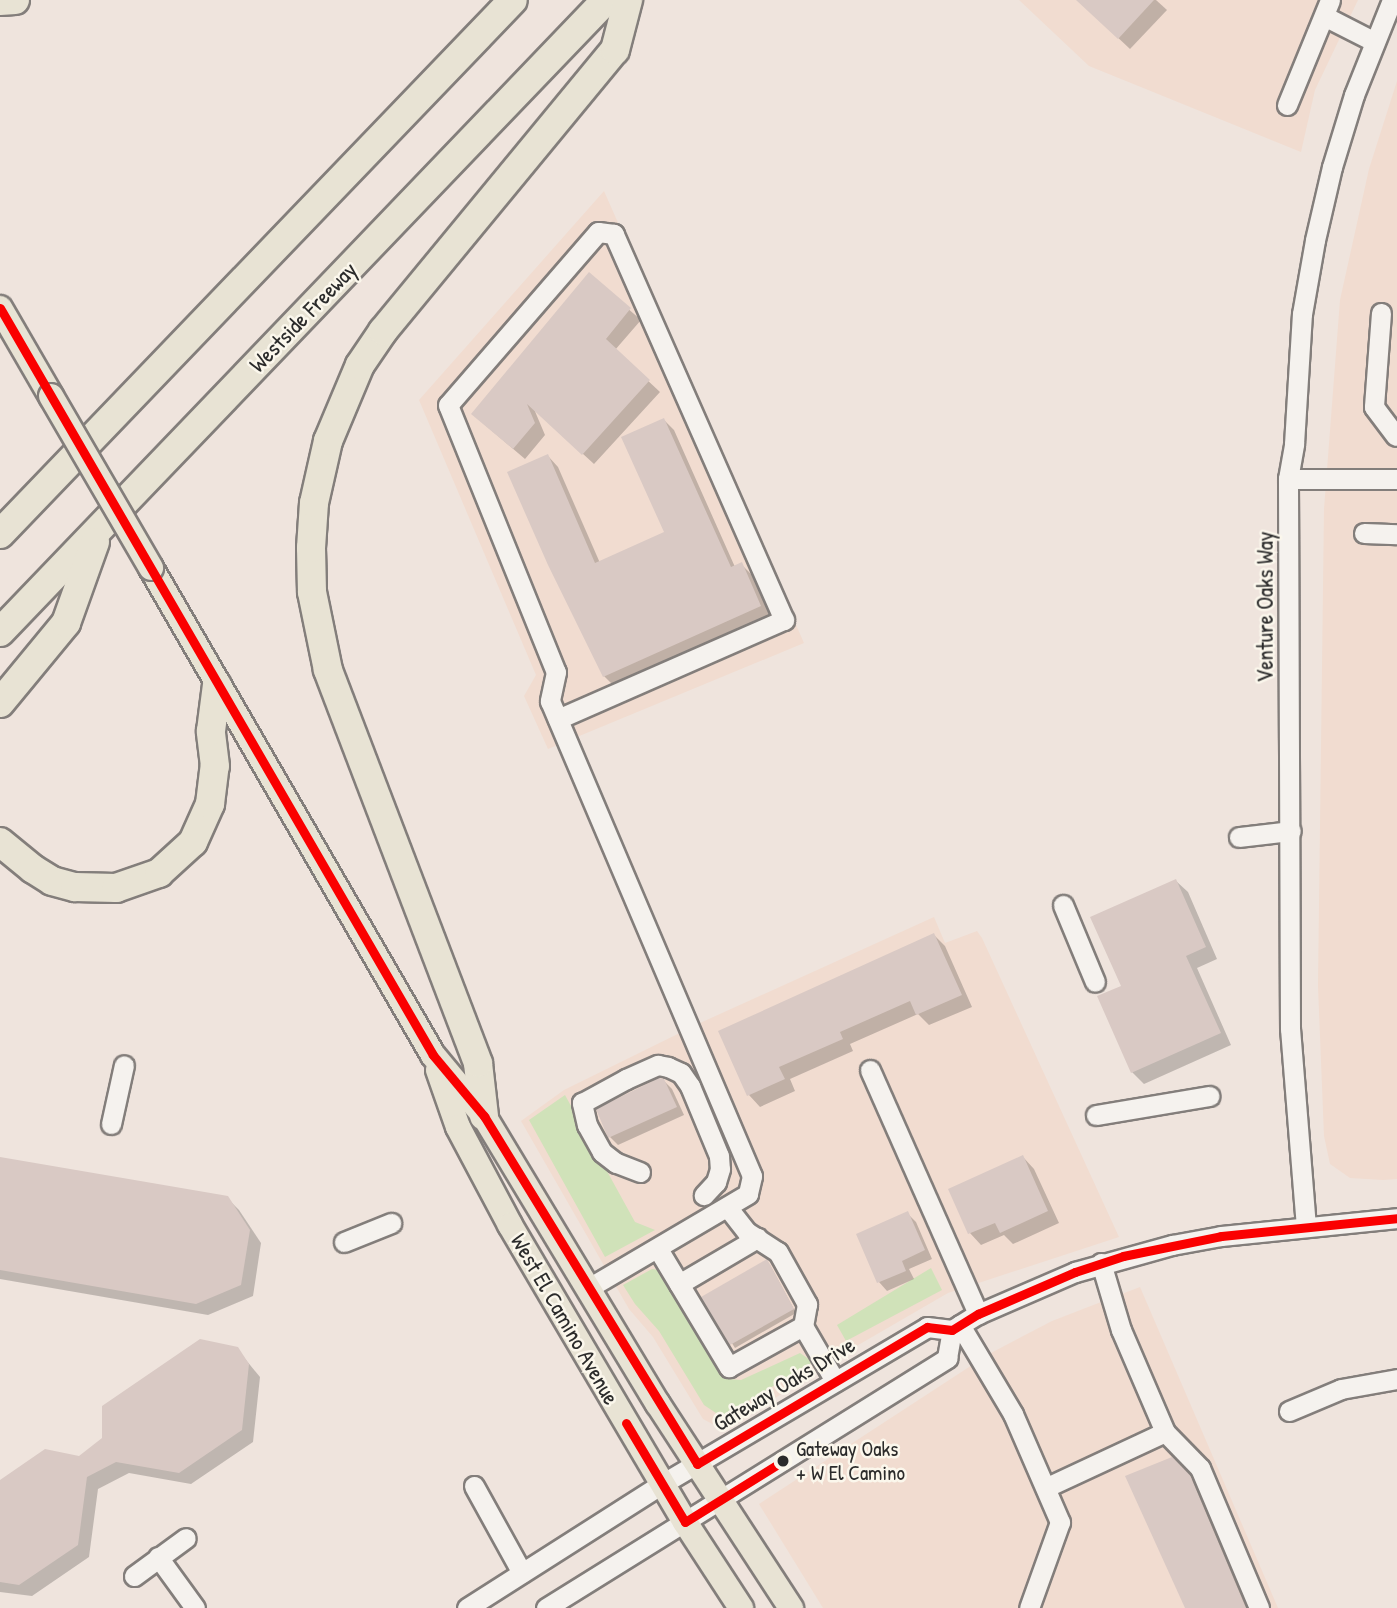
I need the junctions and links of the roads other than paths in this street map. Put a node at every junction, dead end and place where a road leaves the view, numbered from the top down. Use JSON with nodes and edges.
{"nodes":[{"id":1,"x":15,"y":0,"type":"edge"},
{"id":2,"x":513,"y":0,"type":"edge"},
{"id":3,"x":606,"y":0,"type":"edge"},
{"id":4,"x":628,"y":0,"type":"edge"},
{"id":5,"x":1392,"y":0,"type":"edge"},
{"id":6,"x":0,"y":1,"type":"edge"},
{"id":7,"x":1327,"y":8,"type":"edge"},
{"id":8,"x":1374,"y":42,"type":"junction"},
{"id":9,"x":1287,"y":105,"type":"dead end"},
{"id":10,"x":0,"y":307,"type":"edge"},
{"id":11,"x":1381,"y":313,"type":"dead end"},
{"id":12,"x":1396,"y":436,"type":"edge"},
{"id":13,"x":1288,"y":479,"type":"junction"},
{"id":14,"x":1397,"y":480,"type":"edge"},
{"id":15,"x":99,"y":531,"type":"junction"},
{"id":16,"x":1364,"y":533,"type":"dead end"},
{"id":17,"x":0,"y":534,"type":"edge"},
{"id":18,"x":1397,"y":534,"type":"edge"},
{"id":19,"x":0,"y":632,"type":"edge"},
{"id":20,"x":217,"y":685,"type":"junction"},
{"id":21,"x":0,"y":703,"type":"edge"},
{"id":22,"x":558,"y":719,"type":"junction"},
{"id":23,"x":1291,"y":831,"type":"junction"},
{"id":24,"x":1239,"y":837,"type":"dead end"},
{"id":25,"x":0,"y":842,"type":"edge"},
{"id":26,"x":1063,"y":905,"type":"dead end"},
{"id":27,"x":1095,"y":982,"type":"dead end"},
{"id":28,"x":433,"y":1055,"type":"junction"},
{"id":29,"x":124,"y":1065,"type":"dead end"},
{"id":30,"x":870,"y":1070,"type":"dead end"},
{"id":31,"x":1209,"y":1096,"type":"dead end"},
{"id":32,"x":1096,"y":1115,"type":"dead end"},
{"id":33,"x":484,"y":1116,"type":"junction"},
{"id":34,"x":111,"y":1124,"type":"dead end"},
{"id":35,"x":640,"y":1172,"type":"dead end"},
{"id":36,"x":704,"y":1195,"type":"dead end"},
{"id":37,"x":728,"y":1208,"type":"junction"},
{"id":38,"x":1397,"y":1218,"type":"edge"},
{"id":39,"x":391,"y":1223,"type":"dead end"},
{"id":40,"x":1306,"y":1227,"type":"junction"},
{"id":41,"x":757,"y":1238,"type":"junction"},
{"id":42,"x":344,"y":1242,"type":"dead end"},
{"id":43,"x":658,"y":1249,"type":"junction"},
{"id":44,"x":1101,"y":1263,"type":"junction"},
{"id":45,"x":679,"y":1284,"type":"junction"},
{"id":46,"x":590,"y":1287,"type":"junction"},
{"id":47,"x":978,"y":1314,"type":"junction"},
{"id":48,"x":803,"y":1326,"type":"junction"},
{"id":49,"x":956,"y":1328,"type":"junction"},
{"id":50,"x":1397,"y":1379,"type":"edge"},
{"id":51,"x":835,"y":1381,"type":"junction"},
{"id":52,"x":1289,"y":1411,"type":"dead end"},
{"id":53,"x":1165,"y":1432,"type":"junction"},
{"id":54,"x":697,"y":1464,"type":"junction"},
{"id":55,"x":662,"y":1484,"type":"junction"},
{"id":56,"x":474,"y":1486,"type":"dead end"},
{"id":57,"x":1046,"y":1487,"type":"junction"},
{"id":58,"x":719,"y":1500,"type":"junction"},
{"id":59,"x":685,"y":1522,"type":"junction"},
{"id":60,"x":186,"y":1538,"type":"dead end"},
{"id":61,"x":158,"y":1557,"type":"junction"},
{"id":62,"x":522,"y":1573,"type":"junction"},
{"id":63,"x":134,"y":1576,"type":"dead end"},
{"id":64,"x":190,"y":1606,"type":"edge"},
{"id":65,"x":467,"y":1608,"type":"edge"},
{"id":66,"x":546,"y":1608,"type":"edge"},
{"id":67,"x":741,"y":1608,"type":"edge"},
{"id":68,"x":791,"y":1608,"type":"edge"},
{"id":69,"x":1029,"y":1608,"type":"edge"},
{"id":70,"x":1259,"y":1608,"type":"edge"}],
"edges":[{"from":1,"to":6,"type":"highway"},
{"from":2,"to":17,"type":"highway"},
{"from":3,"to":15,"type":"highway","name":"Westside Freeway"},
{"from":4,"to":33,"type":"highway"},
{"from":5,"to":8,"type":"street","name":"Venture Oaks Way"},
{"from":7,"to":8,"type":"street"},
{"from":7,"to":9,"type":"street"},
{"from":8,"to":13,"type":"street","name":"Venture Oaks Way"},
{"from":10,"to":20,"type":"main road","name":"West El Camino Avenue","bridge":true},
{"from":11,"to":12,"type":"street"},
{"from":13,"to":14,"type":"street"},
{"from":13,"to":23,"type":"street","name":"Venture Oaks Way"},
{"from":15,"to":19,"type":"highway","name":"Westside Freeway"},
{"from":15,"to":21,"type":"highway"},
{"from":16,"to":18,"type":"street"},
{"from":20,"to":25,"type":"highway"},
{"from":20,"to":28,"type":"main road","name":"West El Camino Avenue"},
{"from":22,"to":22,"type":"street"},
{"from":22,"to":37,"type":"street"},
{"from":23,"to":24,"type":"street"},
{"from":23,"to":40,"type":"street","name":"Venture Oaks Way"},
{"from":26,"to":27,"type":"street"},
{"from":28,"to":33,"type":"main road","name":"West El Camino Avenue"},
{"from":28,"to":55,"type":"main road","name":"West El Camino Avenue"},
{"from":29,"to":34,"type":"street"},
{"from":30,"to":47,"type":"street"},
{"from":31,"to":32,"type":"street"},
{"from":33,"to":46,"type":"main road","name":"West El Camino Avenue"},
{"from":35,"to":36,"type":"street"},
{"from":37,"to":41,"type":"street"},
{"from":37,"to":43,"type":"street"},
{"from":38,"to":40,"type":"street","name":"Gateway Oaks Drive"},
{"from":39,"to":42,"type":"street"},
{"from":40,"to":44,"type":"street","name":"Gateway Oaks Drive"},
{"from":41,"to":45,"type":"street"},
{"from":41,"to":48,"type":"street"},
{"from":43,"to":45,"type":"street"},
{"from":43,"to":46,"type":"street"},
{"from":44,"to":47,"type":"street","name":"Gateway Oaks Drive"},
{"from":44,"to":53,"type":"street"},
{"from":45,"to":48,"type":"street"},
{"from":46,"to":54,"type":"main road","name":"West El Camino Avenue"},
{"from":47,"to":49,"type":"street","name":"Gateway Oaks Drive"},
{"from":48,"to":51,"type":"street"},
{"from":49,"to":51,"type":"street","name":"Gateway Oaks Drive"},
{"from":49,"to":57,"type":"street"},
{"from":49,"to":58,"type":"street"},
{"from":50,"to":52,"type":"street"},
{"from":51,"to":54,"type":"street","name":"Gateway Oaks Drive"},
{"from":53,"to":57,"type":"street"},
{"from":53,"to":70,"type":"street"},
{"from":54,"to":55,"type":"street","name":"Gateway Oaks Drive"},
{"from":54,"to":58,"type":"main road","name":"West El Camino Avenue"},
{"from":55,"to":59,"type":"main road","name":"West El Camino Avenue"},
{"from":55,"to":62,"type":"street","name":"Gateway Oaks Drive"},
{"from":56,"to":62,"type":"street"},
{"from":57,"to":69,"type":"street"},
{"from":58,"to":59,"type":"street"},
{"from":58,"to":68,"type":"main road","name":"West El Camino Avenue"},
{"from":59,"to":66,"type":"street"},
{"from":59,"to":67,"type":"main road","name":"West El Camino Avenue"},
{"from":60,"to":61,"type":"street"},
{"from":61,"to":63,"type":"street"},
{"from":61,"to":64,"type":"street"},
{"from":62,"to":65,"type":"street","name":"Gateway Oaks Drive"}]}
